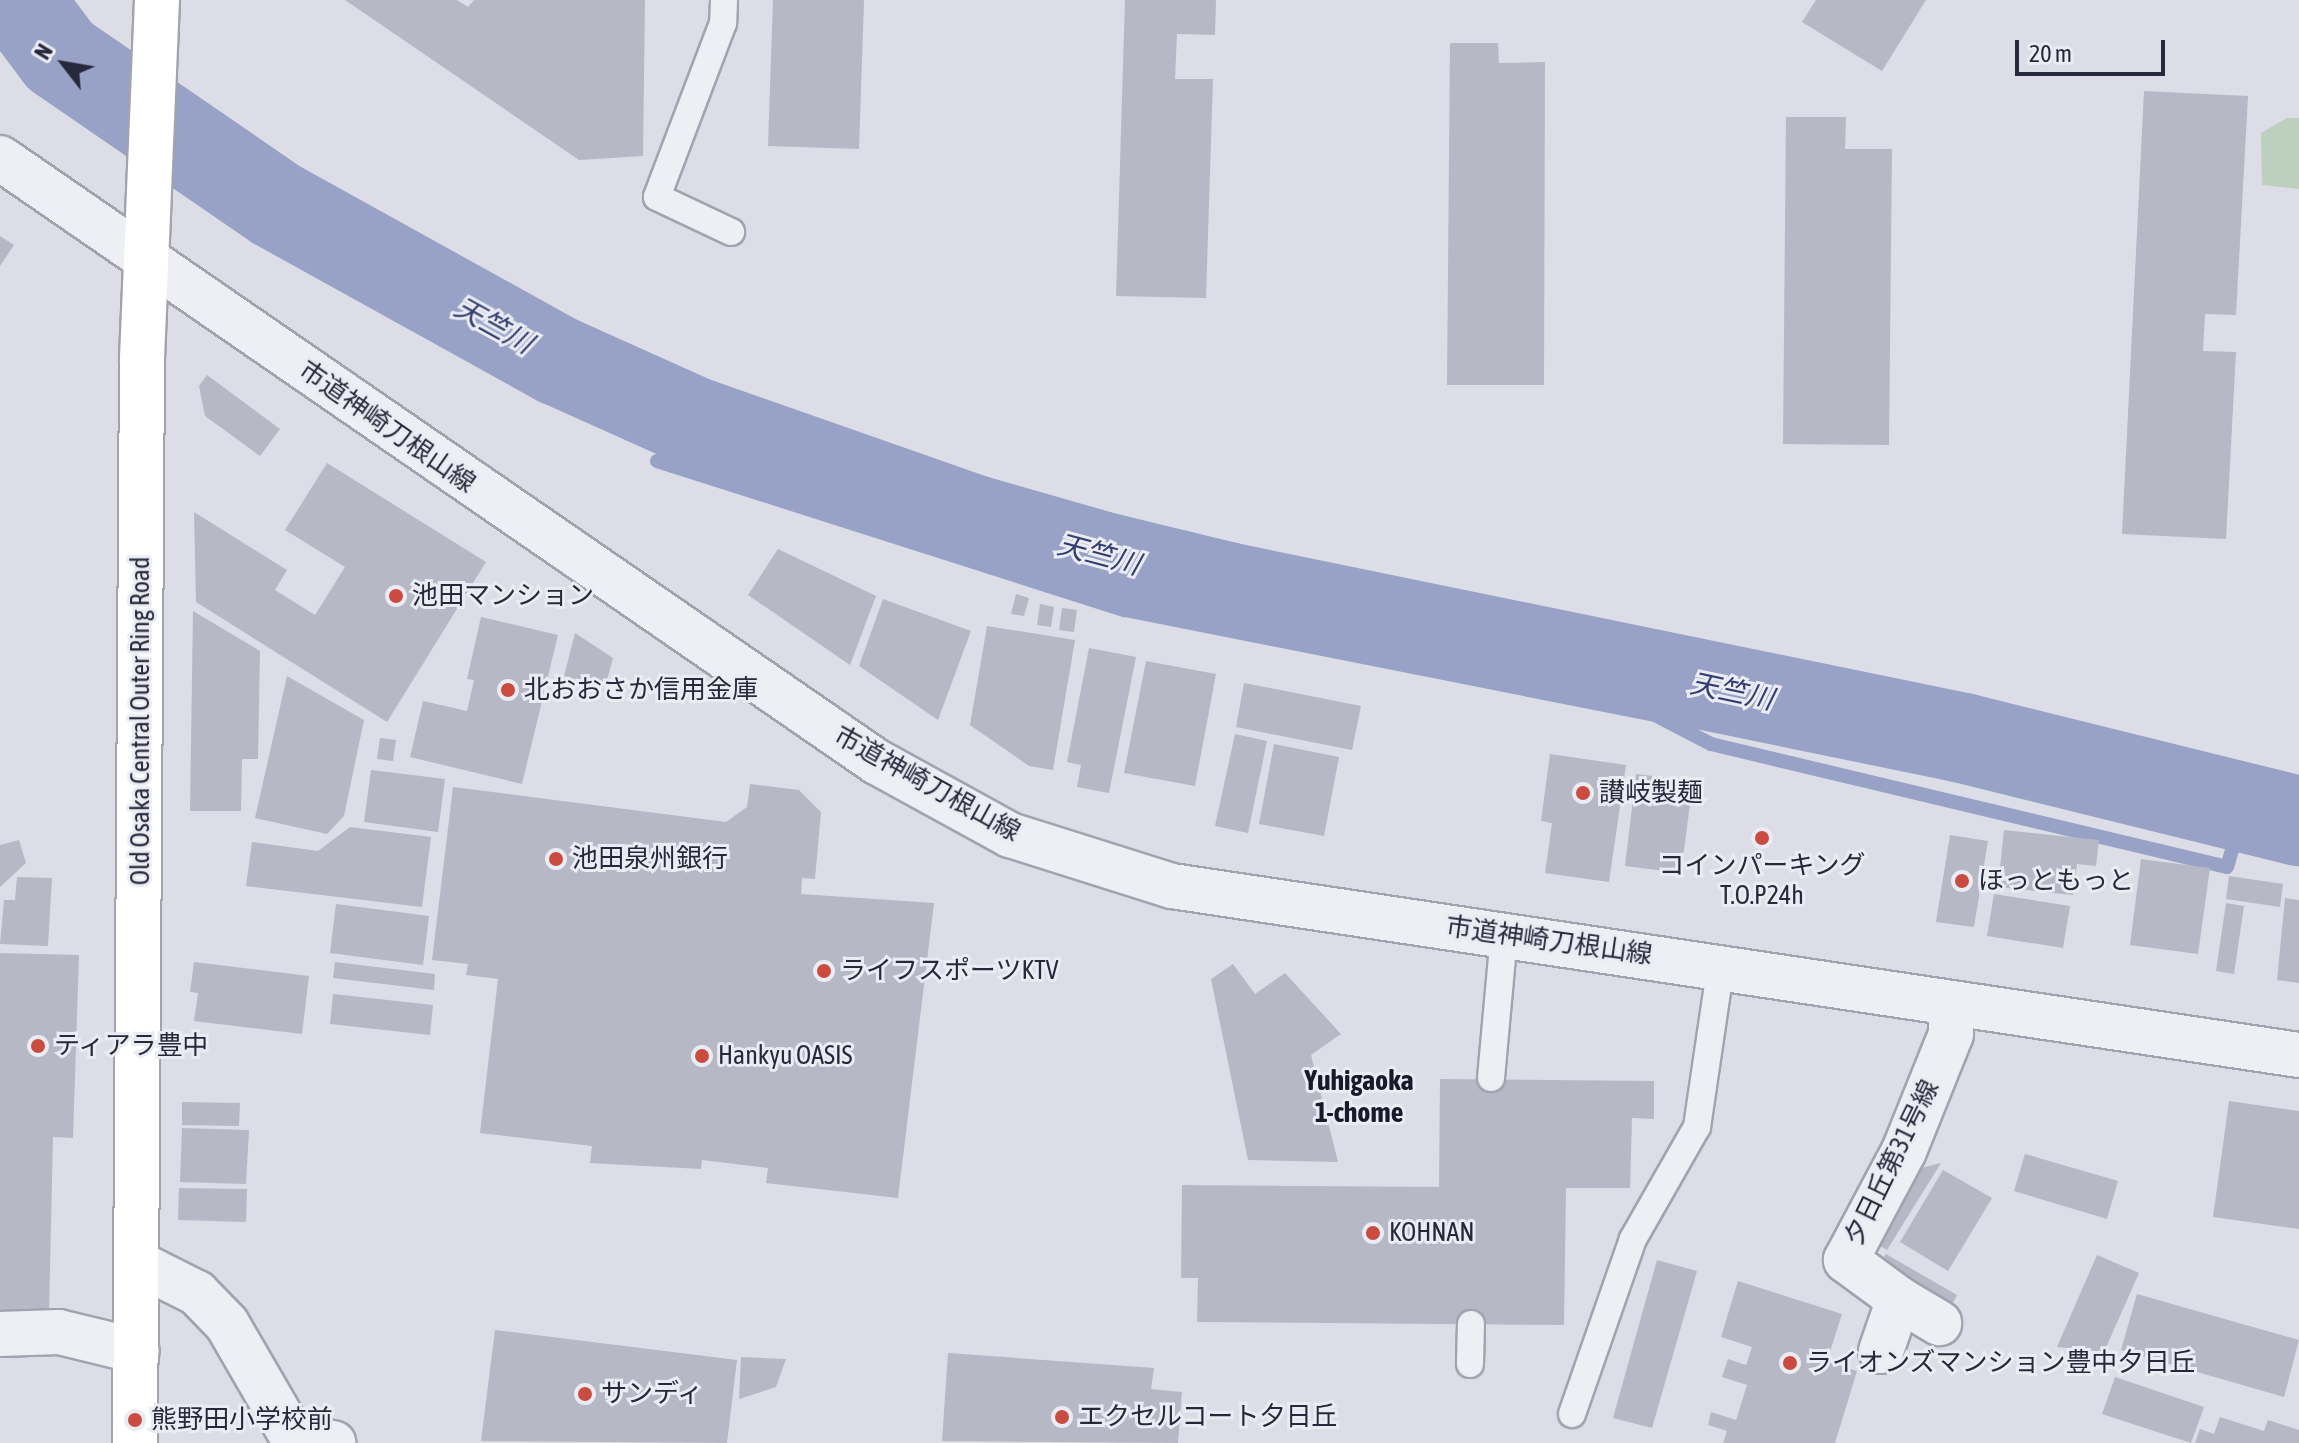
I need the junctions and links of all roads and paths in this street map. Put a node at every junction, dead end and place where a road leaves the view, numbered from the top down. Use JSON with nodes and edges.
{"nodes":[{"id":1,"x":157,"y":0,"type":"edge"},
{"id":2,"x":724,"y":0,"type":"edge"},
{"id":3,"x":0,"y":158,"type":"edge"},
{"id":4,"x":731,"y":232,"type":"dead end"},
{"id":5,"x":149,"y":261,"type":"junction"},
{"id":6,"x":1504,"y":935,"type":"junction"},
{"id":7,"x":1721,"y":965,"type":"junction"},
{"id":8,"x":1951,"y":1004,"type":"junction"},
{"id":9,"x":2299,"y":1055,"type":"edge"},
{"id":10,"x":1491,"y":1078,"type":"dead end"},
{"id":11,"x":139,"y":1264,"type":"junction"},
{"id":12,"x":1899,"y":1299,"type":"junction"},
{"id":13,"x":1939,"y":1323,"type":"dead end"},
{"id":14,"x":1471,"y":1324,"type":"dead end"},
{"id":15,"x":0,"y":1334,"type":"edge"},
{"id":16,"x":137,"y":1351,"type":"junction"},
{"id":17,"x":1881,"y":1351,"type":"dead end"},
{"id":18,"x":1470,"y":1364,"type":"dead end"},
{"id":19,"x":1572,"y":1414,"type":"dead end"},
{"id":20,"x":135,"y":1443,"type":"edge"},
{"id":21,"x":333,"y":1443,"type":"edge"}],
"edges":[{"from":1,"to":5,"type":"main road","name":"Old Osaka Central Outer Ring Road"},
{"from":2,"to":4,"type":"lane"},
{"from":3,"to":5,"type":"street","name":"市道神崎刀根山線"},
{"from":5,"to":6,"type":"street","name":"市道神崎刀根山線"},
{"from":5,"to":11,"type":"main road","name":"Old Osaka Central Outer Ring Road"},
{"from":6,"to":7,"type":"street","name":"市道神崎刀根山線"},
{"from":6,"to":10,"type":"lane"},
{"from":7,"to":8,"type":"street","name":"市道神崎刀根山線"},
{"from":7,"to":19,"type":"lane"},
{"from":8,"to":9,"type":"street","name":"市道神崎刀根山線"},
{"from":8,"to":12,"type":"street","name":"夕日丘第31号線"},
{"from":11,"to":16,"type":"main road","name":"Old Osaka Central Outer Ring Road"},
{"from":11,"to":21,"type":"street"},
{"from":12,"to":13,"type":"street","name":"夕日丘第31号線"},
{"from":12,"to":17,"type":"street"},
{"from":14,"to":18,"type":"lane"},
{"from":15,"to":16,"type":"street"},
{"from":16,"to":20,"type":"main road","name":"Old Osaka Central Outer Ring Road"}]}
